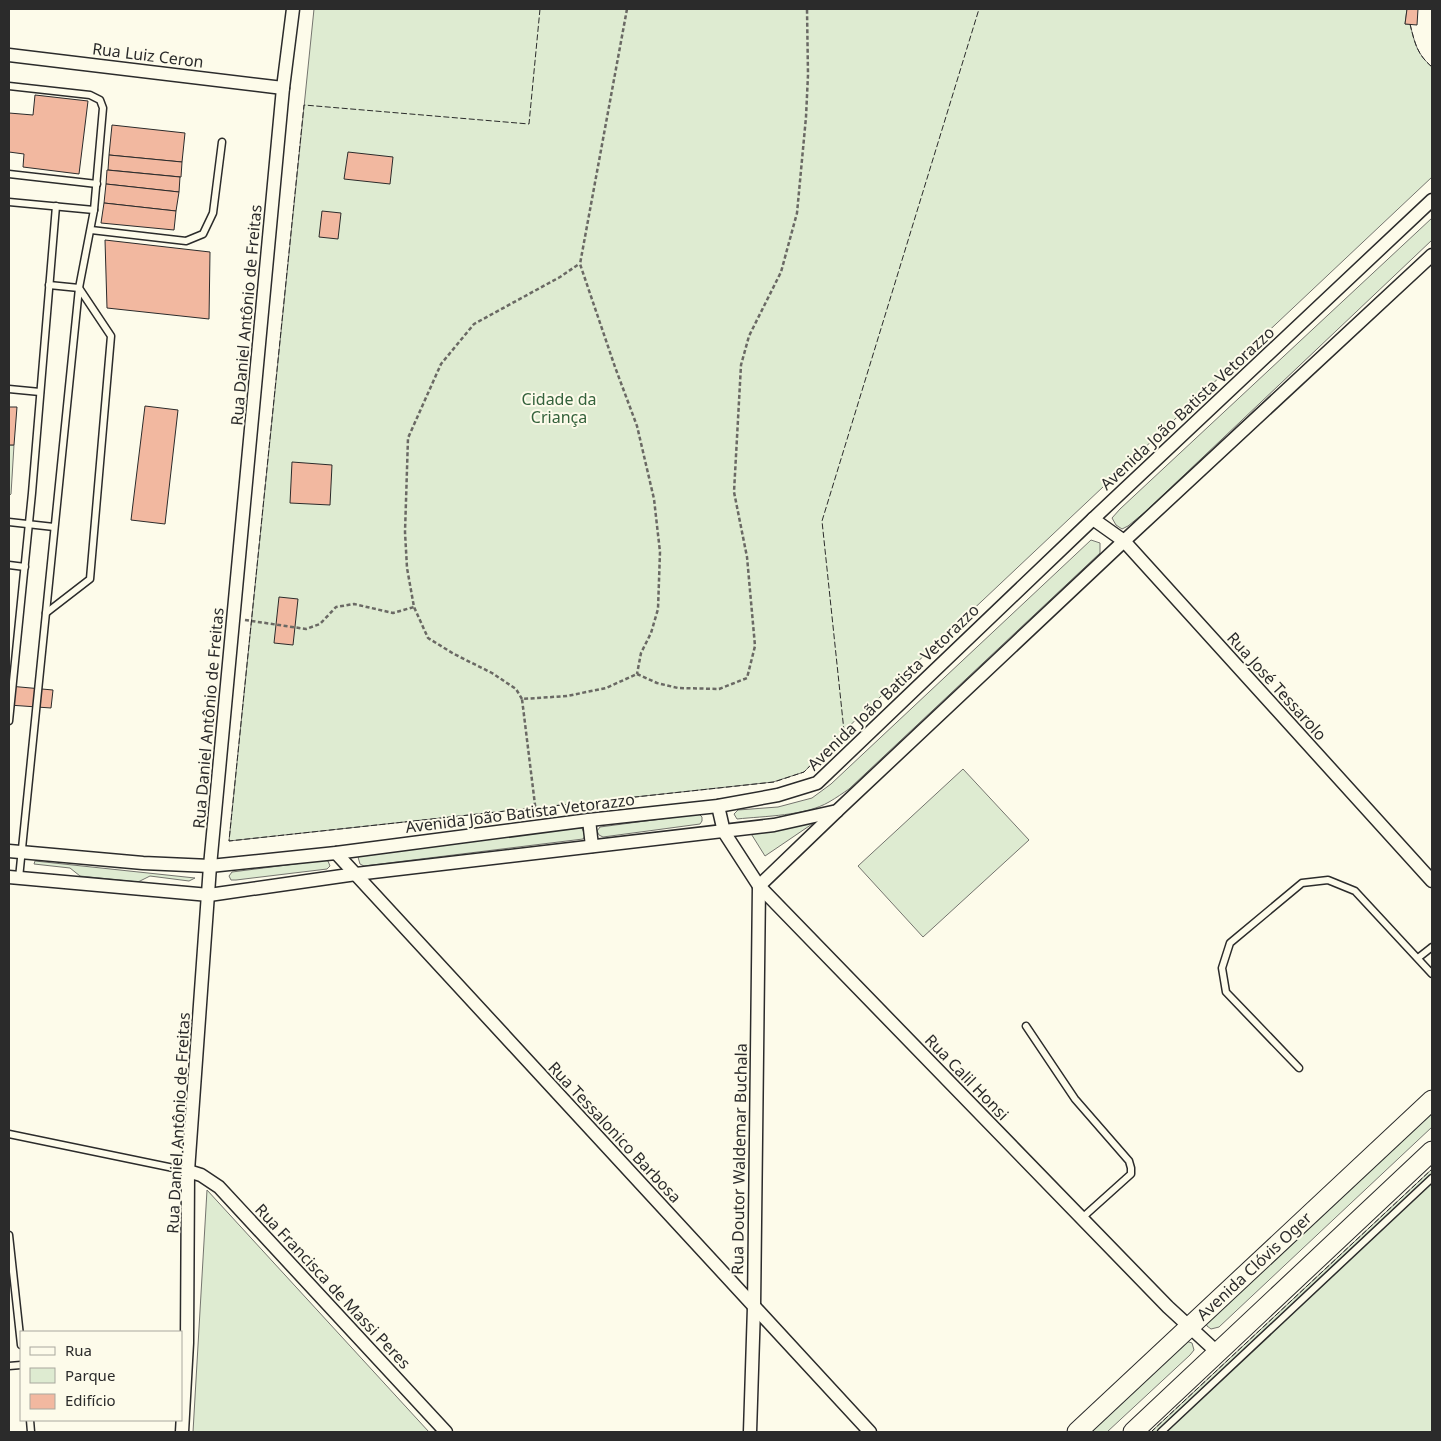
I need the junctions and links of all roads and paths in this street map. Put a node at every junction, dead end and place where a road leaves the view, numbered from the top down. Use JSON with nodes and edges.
{"nodes":[{"id":1,"x":293,"y":9,"type":"edge"},
{"id":2,"x":627,"y":9,"type":"edge"},
{"id":3,"x":807,"y":9,"type":"edge"},
{"id":4,"x":9,"y":55,"type":"edge"},
{"id":5,"x":9,"y":86,"type":"edge"},
{"id":6,"x":283,"y":88,"type":"junction"},
{"id":7,"x":222,"y":142,"type":"dead end"},
{"id":8,"x":9,"y":174,"type":"edge"},
{"id":9,"x":97,"y":184,"type":"junction"},
{"id":10,"x":1432,"y":200,"type":"edge"},
{"id":11,"x":9,"y":202,"type":"edge"},
{"id":12,"x":56,"y":206,"type":"junction"},
{"id":13,"x":94,"y":210,"type":"junction"},
{"id":14,"x":91,"y":230,"type":"junction"},
{"id":15,"x":1432,"y":255,"type":"edge"},
{"id":16,"x":580,"y":264,"type":"junction"},
{"id":17,"x":49,"y":286,"type":"junction"},
{"id":18,"x":79,"y":288,"type":"junction"},
{"id":19,"x":9,"y":390,"type":"edge"},
{"id":20,"x":40,"y":392,"type":"junction"},
{"id":21,"x":1093,"y":519,"type":"junction"},
{"id":22,"x":9,"y":522,"type":"edge"},
{"id":23,"x":28,"y":524,"type":"junction"},
{"id":24,"x":54,"y":527,"type":"junction"},
{"id":25,"x":1124,"y":541,"type":"junction"},
{"id":26,"x":9,"y":566,"type":"edge"},
{"id":27,"x":25,"y":567,"type":"junction"},
{"id":28,"x":414,"y":607,"type":"junction"},
{"id":29,"x":46,"y":613,"type":"junction"},
{"id":30,"x":234,"y":618,"type":"junction"},
{"id":31,"x":637,"y":674,"type":"junction"},
{"id":32,"x":522,"y":699,"type":"junction"},
{"id":33,"x":9,"y":721,"type":"edge"},
{"id":34,"x":718,"y":806,"type":"junction"},
{"id":35,"x":836,"y":811,"type":"junction"},
{"id":36,"x":589,"y":820,"type":"junction"},
{"id":37,"x":537,"y":827,"type":"junction"},
{"id":38,"x":724,"y":832,"type":"junction"},
{"id":39,"x":592,"y":846,"type":"junction"},
{"id":40,"x":9,"y":851,"type":"edge"},
{"id":41,"x":22,"y":852,"type":"junction"},
{"id":42,"x":336,"y":853,"type":"junction"},
{"id":43,"x":210,"y":866,"type":"junction"},
{"id":44,"x":356,"y":874,"type":"junction"},
{"id":45,"x":14,"y":878,"type":"edge"},
{"id":46,"x":1432,"y":881,"type":"edge"},
{"id":47,"x":759,"y":886,"type":"junction"},
{"id":48,"x":209,"y":895,"type":"junction"},
{"id":49,"x":1432,"y":947,"type":"edge"},
{"id":50,"x":1418,"y":958,"type":"junction"},
{"id":51,"x":1432,"y":974,"type":"edge"},
{"id":52,"x":1026,"y":1026,"type":"dead end"},
{"id":53,"x":1299,"y":1068,"type":"dead end"},
{"id":54,"x":1432,"y":1100,"type":"edge"},
{"id":55,"x":9,"y":1134,"type":"edge"},
{"id":56,"x":1432,"y":1151,"type":"edge"},
{"id":57,"x":188,"y":1171,"type":"junction"},
{"id":58,"x":1432,"y":1178,"type":"edge"},
{"id":59,"x":1082,"y":1218,"type":"junction"},
{"id":60,"x":9,"y":1235,"type":"edge"},
{"id":61,"x":754,"y":1307,"type":"junction"},
{"id":62,"x":1189,"y":1326,"type":"junction"},
{"id":63,"x":20,"y":1336,"type":"edge"},
{"id":64,"x":184,"y":1344,"type":"edge"},
{"id":65,"x":1218,"y":1353,"type":"junction"},
{"id":66,"x":182,"y":1432,"type":"edge"},
{"id":67,"x":446,"y":1432,"type":"edge"},
{"id":68,"x":750,"y":1432,"type":"edge"},
{"id":69,"x":870,"y":1432,"type":"edge"},
{"id":70,"x":1077,"y":1432,"type":"edge"},
{"id":71,"x":1133,"y":1432,"type":"edge"},
{"id":72,"x":1161,"y":1432,"type":"edge"}],
"edges":[{"from":1,"to":6,"type":"street","name":"Rua Daniel Antônio de Freitas"},
{"from":2,"to":16,"type":"path"},
{"from":3,"to":31,"type":"path"},
{"from":4,"to":6,"type":"street","name":"Rua Luiz Ceron"},
{"from":5,"to":9,"type":"lane"},
{"from":6,"to":30,"type":"street","name":"Rua Daniel Antônio de Freitas"},
{"from":7,"to":14,"type":"lane"},
{"from":8,"to":9,"type":"lane"},
{"from":9,"to":13,"type":"lane"},
{"from":10,"to":21,"type":"street","name":"Avenida João Batista Vetorazzo"},
{"from":11,"to":12,"type":"lane"},
{"from":12,"to":13,"type":"lane"},
{"from":12,"to":17,"type":"lane"},
{"from":13,"to":14,"type":"lane"},
{"from":14,"to":18,"type":"lane"},
{"from":15,"to":25,"type":"street"},
{"from":16,"to":28,"type":"path"},
{"from":16,"to":31,"type":"path"},
{"from":17,"to":18,"type":"lane"},
{"from":17,"to":20,"type":"lane"},
{"from":18,"to":24,"type":"lane"},
{"from":18,"to":29,"type":"lane"},
{"from":19,"to":20,"type":"lane"},
{"from":20,"to":23,"type":"lane"},
{"from":21,"to":25,"type":"street","name":"Rua José Tessarolo"},
{"from":21,"to":34,"type":"street","name":"Avenida João Batista Vetorazzo"},
{"from":22,"to":23,"type":"lane"},
{"from":23,"to":24,"type":"lane"},
{"from":23,"to":27,"type":"lane"},
{"from":24,"to":29,"type":"lane"},
{"from":25,"to":35,"type":"street"},
{"from":25,"to":46,"type":"street","name":"Rua José Tessarolo"},
{"from":26,"to":27,"type":"lane"},
{"from":27,"to":33,"type":"lane"},
{"from":28,"to":30,"type":"path"},
{"from":28,"to":32,"type":"path"},
{"from":29,"to":41,"type":"lane"},
{"from":30,"to":43,"type":"street","name":"Rua Daniel Antônio de Freitas"},
{"from":31,"to":32,"type":"path"},
{"from":32,"to":37,"type":"path"},
{"from":34,"to":36,"type":"street","name":"Avenida João Batista Vetorazzo"},
{"from":34,"to":38,"type":"street","name":"Rua Calil Honsi"},
{"from":35,"to":38,"type":"street"},
{"from":35,"to":47,"type":"street"},
{"from":36,"to":37,"type":"street","name":"Avenida João Batista Vetorazzo"},
{"from":36,"to":39,"type":"street"},
{"from":37,"to":42,"type":"street","name":"Avenida João Batista Vetorazzo"},
{"from":38,"to":39,"type":"street"},
{"from":38,"to":47,"type":"street","name":"Rua Calil Honsi"},
{"from":39,"to":44,"type":"street"},
{"from":40,"to":41,"type":"street","name":"Avenida João Batista Vetorazzo"},
{"from":41,"to":43,"type":"street","name":"Avenida João Batista Vetorazzo"},
{"from":41,"to":45,"type":"lane"},
{"from":42,"to":43,"type":"street","name":"Avenida João Batista Vetorazzo"},
{"from":42,"to":44,"type":"street","name":"Rua Tessalonico Barbosa"},
{"from":43,"to":48,"type":"street","name":"Rua Daniel Antônio de Freitas"},
{"from":44,"to":48,"type":"street"},
{"from":44,"to":61,"type":"street","name":"Rua Tessalonico Barbosa"},
{"from":45,"to":48,"type":"street"},
{"from":47,"to":59,"type":"street","name":"Rua Calil Honsi"},
{"from":47,"to":61,"type":"street","name":"Rua Doutor Waldemar Buchala"},
{"from":48,"to":57,"type":"street","name":"Rua Daniel Antônio de Freitas"},
{"from":49,"to":50,"type":"lane"},
{"from":50,"to":51,"type":"lane"},
{"from":50,"to":53,"type":"lane"},
{"from":52,"to":59,"type":"lane"},
{"from":54,"to":62,"type":"main road","name":"Avenida Clóvis Oger"},
{"from":55,"to":57,"type":"lane"},
{"from":56,"to":65,"type":"main road"},
{"from":57,"to":64,"type":"street","name":"Rua Daniel Antônio de Freitas"},
{"from":57,"to":67,"type":"street","name":"Rua Francisca de Massi Peres"},
{"from":58,"to":72,"type":"lane"},
{"from":59,"to":62,"type":"street","name":"Rua Calil Honsi"},
{"from":60,"to":63,"type":"lane"},
{"from":61,"to":68,"type":"street","name":"Rua Doutor Waldemar Buchala"},
{"from":61,"to":69,"type":"street","name":"Rua Tessalonico Barbosa"},
{"from":62,"to":65,"type":"street","name":"Rua Calil Honsi"},
{"from":62,"to":70,"type":"main road","name":"Avenida Clóvis Oger"},
{"from":64,"to":66,"type":"street","name":"Rua Daniel Antônio de Freitas"},
{"from":65,"to":71,"type":"main road"}]}
